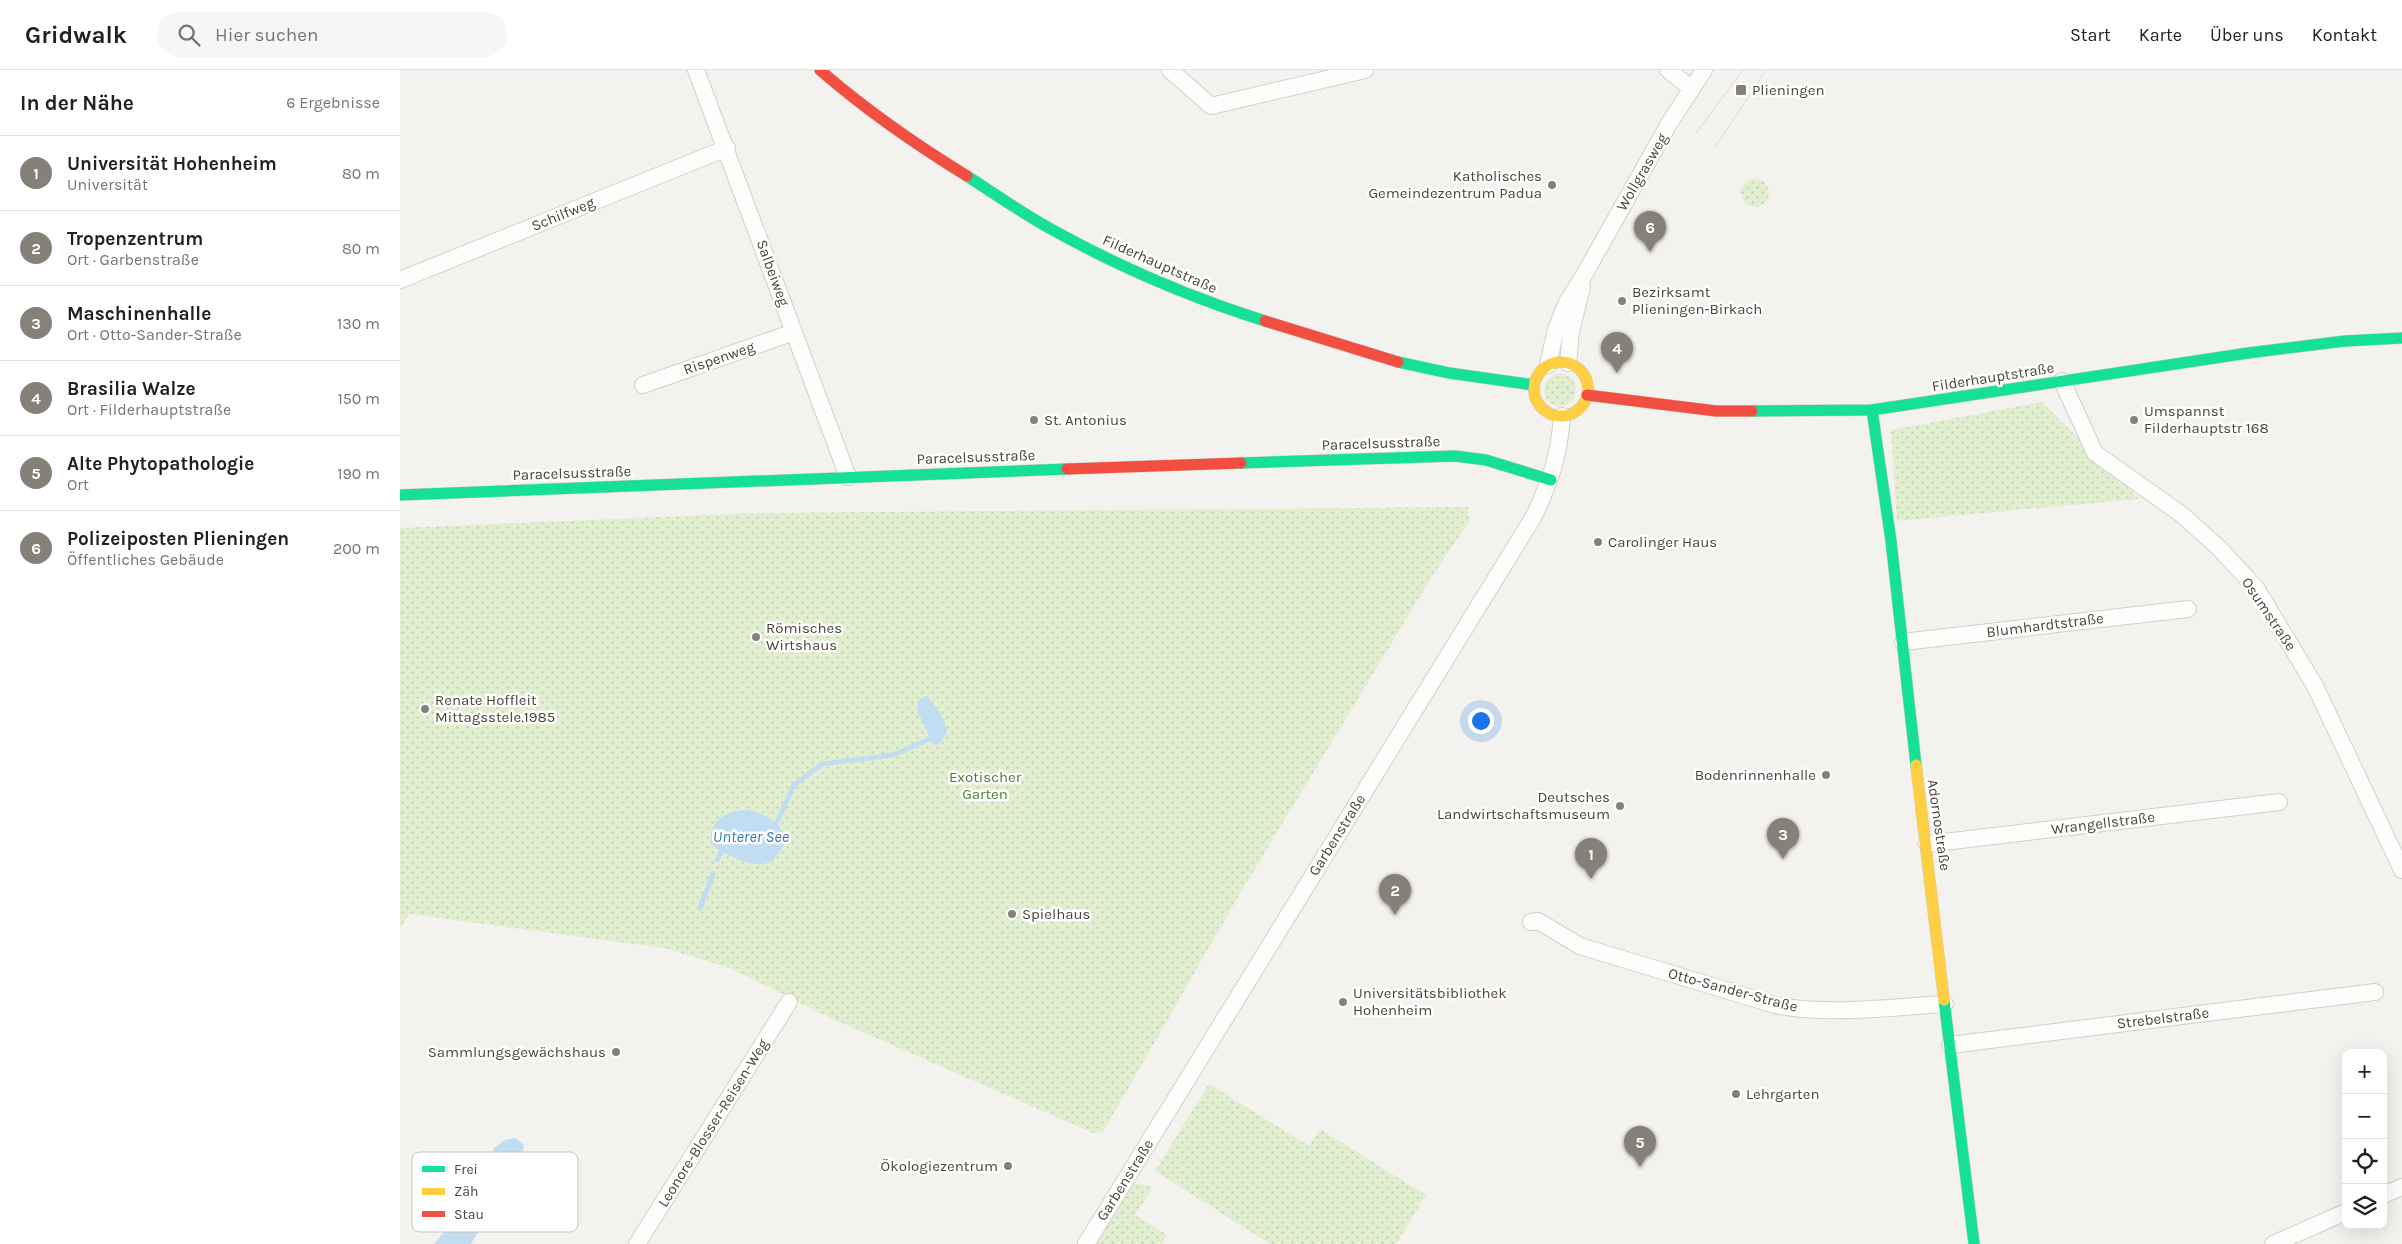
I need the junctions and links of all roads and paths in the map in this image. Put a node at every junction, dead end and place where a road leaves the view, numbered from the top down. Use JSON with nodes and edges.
{"nodes":[{"id":1,"x":696,"y":70,"type":"edge"},
{"id":2,"x":820,"y":70,"type":"edge"},
{"id":3,"x":1170,"y":70,"type":"edge"},
{"id":4,"x":1365,"y":70,"type":"edge"},
{"id":5,"x":1668,"y":70,"type":"edge"},
{"id":6,"x":1704,"y":70,"type":"edge"},
{"id":7,"x":1691,"y":88,"type":"junction"},
{"id":8,"x":727,"y":148,"type":"junction"},
{"id":9,"x":1584,"y":276,"type":"junction"},
{"id":10,"x":400,"y":280,"type":"edge"},
{"id":11,"x":794,"y":332,"type":"junction"},
{"id":12,"x":2402,"y":338,"type":"edge"},
{"id":13,"x":1568,"y":363,"type":"junction"},
{"id":14,"x":1548,"y":365,"type":"junction"},
{"id":15,"x":2062,"y":381,"type":"junction"},
{"id":16,"x":643,"y":385,"type":"dead end"},
{"id":17,"x":1534,"y":385,"type":"junction"},
{"id":18,"x":1587,"y":395,"type":"junction"},
{"id":19,"x":1872,"y":410,"type":"junction"},
{"id":20,"x":1562,"y":416,"type":"junction"},
{"id":21,"x":848,"y":477,"type":"junction"},
{"id":22,"x":1551,"y":480,"type":"junction"},
{"id":23,"x":400,"y":495,"type":"edge"},
{"id":24,"x":2188,"y":609,"type":"dead end"},
{"id":25,"x":1903,"y":642,"type":"junction"},
{"id":26,"x":2279,"y":802,"type":"dead end"},
{"id":27,"x":1927,"y":844,"type":"junction"},
{"id":28,"x":2402,"y":870,"type":"edge"},
{"id":29,"x":1531,"y":922,"type":"dead end"},
{"id":30,"x":2375,"y":992,"type":"dead end"},
{"id":31,"x":789,"y":1002,"type":"dead end"},
{"id":32,"x":1945,"y":1004,"type":"junction"},
{"id":33,"x":1950,"y":1045,"type":"junction"},
{"id":34,"x":2402,"y":1187,"type":"edge"},
{"id":35,"x":2387,"y":1193,"type":"edge"},
{"id":36,"x":2342,"y":1214,"type":"edge"},
{"id":37,"x":636,"y":1244,"type":"edge"},
{"id":38,"x":1086,"y":1244,"type":"edge"},
{"id":39,"x":1974,"y":1244,"type":"edge"},
{"id":40,"x":2273,"y":1244,"type":"edge"}],
"edges":[{"from":1,"to":8,"type":"street","name":"Salbeiweg"},
{"from":2,"to":17,"type":"street","name":"Filderhauptstraße"},
{"from":3,"to":4,"type":"street"},
{"from":5,"to":7,"type":"street"},
{"from":6,"to":7,"type":"street","name":"Wollgrasweg"},
{"from":7,"to":9,"type":"street","name":"Wollgrasweg"},
{"from":8,"to":10,"type":"street","name":"Schilfweg"},
{"from":8,"to":11,"type":"street","name":"Salbeiweg"},
{"from":9,"to":13,"type":"street","name":"Wollgrasweg"},
{"from":9,"to":14,"type":"street","name":"Wollgrasweg"},
{"from":11,"to":16,"type":"street","name":"Rispenweg"},
{"from":11,"to":21,"type":"street","name":"Salbeiweg"},
{"from":12,"to":15,"type":"street","name":"Filderhauptstraße"},
{"from":13,"to":14,"type":"street"},
{"from":13,"to":18,"type":"street"},
{"from":14,"to":17,"type":"street"},
{"from":15,"to":19,"type":"street","name":"Filderhauptstraße"},
{"from":15,"to":28,"type":"street","name":"Osumstraße"},
{"from":17,"to":20,"type":"street"},
{"from":18,"to":19,"type":"street","name":"Filderhauptstraße"},
{"from":18,"to":20,"type":"street"},
{"from":19,"to":25,"type":"street","name":"Adornostraße"},
{"from":20,"to":22,"type":"street","name":"Garbenstraße"},
{"from":21,"to":22,"type":"street","name":"Paracelsusstraße"},
{"from":21,"to":23,"type":"street","name":"Paracelsusstraße"},
{"from":22,"to":38,"type":"street","name":"Garbenstraße"},
{"from":24,"to":25,"type":"street","name":"Blumhardtstraße"},
{"from":25,"to":27,"type":"street","name":"Adornostraße"},
{"from":26,"to":27,"type":"street","name":"Wrangellstraße"},
{"from":27,"to":32,"type":"street","name":"Adornostraße"},
{"from":29,"to":32,"type":"street","name":"Otto-Sander-Straße"},
{"from":30,"to":33,"type":"street","name":"Strebelstraße"},
{"from":31,"to":37,"type":"street","name":"Leonore-Blosser-Reisen-Weg"},
{"from":32,"to":33,"type":"street","name":"Adornostraße"},
{"from":33,"to":39,"type":"street","name":"Adornostraße"},
{"from":34,"to":35,"type":"street"},
{"from":36,"to":40,"type":"street"}]}
